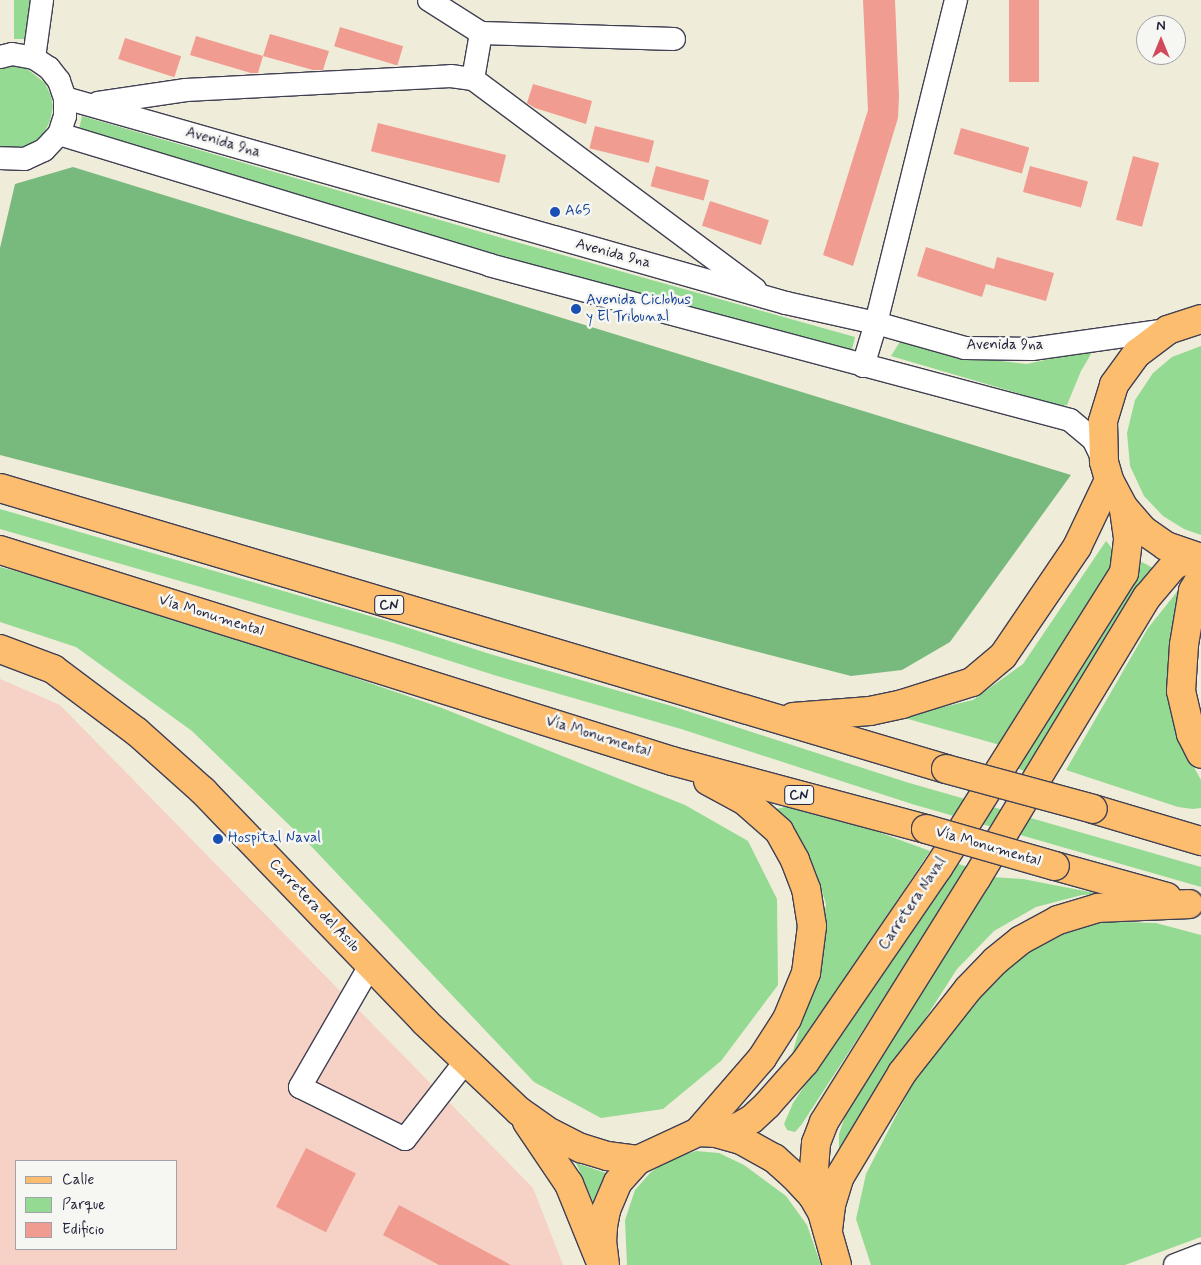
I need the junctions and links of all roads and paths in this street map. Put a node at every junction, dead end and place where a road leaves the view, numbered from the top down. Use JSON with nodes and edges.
{"nodes":[{"id":1,"x":42,"y":0,"type":"edge"},
{"id":2,"x":429,"y":0,"type":"edge"},
{"id":3,"x":956,"y":0,"type":"edge"},
{"id":4,"x":481,"y":33,"type":"junction"},
{"id":5,"x":674,"y":39,"type":"dead end"},
{"id":6,"x":0,"y":57,"type":"edge"},
{"id":7,"x":34,"y":58,"type":"junction"},
{"id":8,"x":473,"y":79,"type":"junction"},
{"id":9,"x":65,"y":98,"type":"junction"},
{"id":10,"x":89,"y":104,"type":"junction"},
{"id":11,"x":59,"y":134,"type":"junction"},
{"id":12,"x":0,"y":158,"type":"edge"},
{"id":13,"x":765,"y":297,"type":"junction"},
{"id":14,"x":1201,"y":319,"type":"edge"},
{"id":15,"x":876,"y":323,"type":"junction"},
{"id":16,"x":1168,"y":330,"type":"junction"},
{"id":17,"x":863,"y":366,"type":"junction"},
{"id":18,"x":1106,"y":471,"type":"junction"},
{"id":19,"x":0,"y":488,"type":"edge"},
{"id":20,"x":1124,"y":508,"type":"junction"},
{"id":21,"x":0,"y":550,"type":"edge"},
{"id":22,"x":1198,"y":564,"type":"edge"},
{"id":23,"x":0,"y":648,"type":"edge"},
{"id":24,"x":779,"y":718,"type":"junction"},
{"id":25,"x":1201,"y":754,"type":"edge"},
{"id":26,"x":672,"y":760,"type":"junction"},
{"id":27,"x":1201,"y":841,"type":"edge"},
{"id":28,"x":1195,"y":905,"type":"edge"},
{"id":29,"x":370,"y":964,"type":"junction"},
{"id":30,"x":465,"y":1062,"type":"junction"},
{"id":31,"x":519,"y":1111,"type":"junction"},
{"id":32,"x":707,"y":1133,"type":"junction"},
{"id":33,"x":638,"y":1160,"type":"junction"},
{"id":34,"x":812,"y":1195,"type":"junction"},
{"id":35,"x":828,"y":1230,"type":"junction"},
{"id":36,"x":1201,"y":1255,"type":"edge"},
{"id":37,"x":840,"y":1263,"type":"edge"},
{"id":38,"x":604,"y":1265,"type":"edge"},
{"id":39,"x":1175,"y":1265,"type":"edge"}],
"edges":[{"from":1,"to":7,"type":"street"},
{"from":2,"to":4,"type":"street"},
{"from":3,"to":15,"type":"street"},
{"from":4,"to":5,"type":"street"},
{"from":4,"to":8,"type":"street"},
{"from":6,"to":7,"type":"street"},
{"from":7,"to":9,"type":"street"},
{"from":8,"to":10,"type":"street"},
{"from":8,"to":13,"type":"street"},
{"from":9,"to":10,"type":"street","name":"Avenida 9na"},
{"from":9,"to":11,"type":"street"},
{"from":10,"to":13,"type":"street","name":"Avenida 9na"},
{"from":11,"to":12,"type":"street"},
{"from":11,"to":17,"type":"street"},
{"from":13,"to":15,"type":"street","name":"Avenida 9na"},
{"from":14,"to":16,"type":"main road"},
{"from":15,"to":16,"type":"street","name":"Avenida 9na"},
{"from":15,"to":17,"type":"street"},
{"from":16,"to":18,"type":"main road"},
{"from":17,"to":18,"type":"street"},
{"from":18,"to":20,"type":"main road"},
{"from":18,"to":24,"type":"main road"},
{"from":19,"to":24,"type":"main road","number":"CN"},
{"from":20,"to":22,"type":"main road"},
{"from":20,"to":32,"type":"main road","name":"Carretera Naval"},
{"from":21,"to":26,"type":"main road","name":"Vía Monumental","number":"CN"},
{"from":22,"to":25,"type":"main road"},
{"from":22,"to":34,"type":"main road"},
{"from":23,"to":29,"type":"main road","name":"Carretera del Asilo"},
{"from":24,"to":27,"type":"main road","number":"CN","bridge":true},
{"from":26,"to":28,"type":"main road","name":"Vía Monumental","number":"CN","bridge":true},
{"from":26,"to":32,"type":"main road"},
{"from":28,"to":35,"type":"main road"},
{"from":29,"to":30,"type":"main road","name":"Carretera del Asilo"},
{"from":29,"to":30,"type":"street"},
{"from":30,"to":31,"type":"main road","name":"Carretera del Asilo"},
{"from":31,"to":33,"type":"main road","name":"Carretera del Asilo"},
{"from":31,"to":38,"type":"main road","name":"Carretera del Asilo"},
{"from":32,"to":33,"type":"main road","name":"Carretera Naval"},
{"from":32,"to":34,"type":"main road"},
{"from":33,"to":38,"type":"main road"},
{"from":34,"to":35,"type":"main road"},
{"from":35,"to":37,"type":"main road"},
{"from":36,"to":39,"type":"street"}]}
